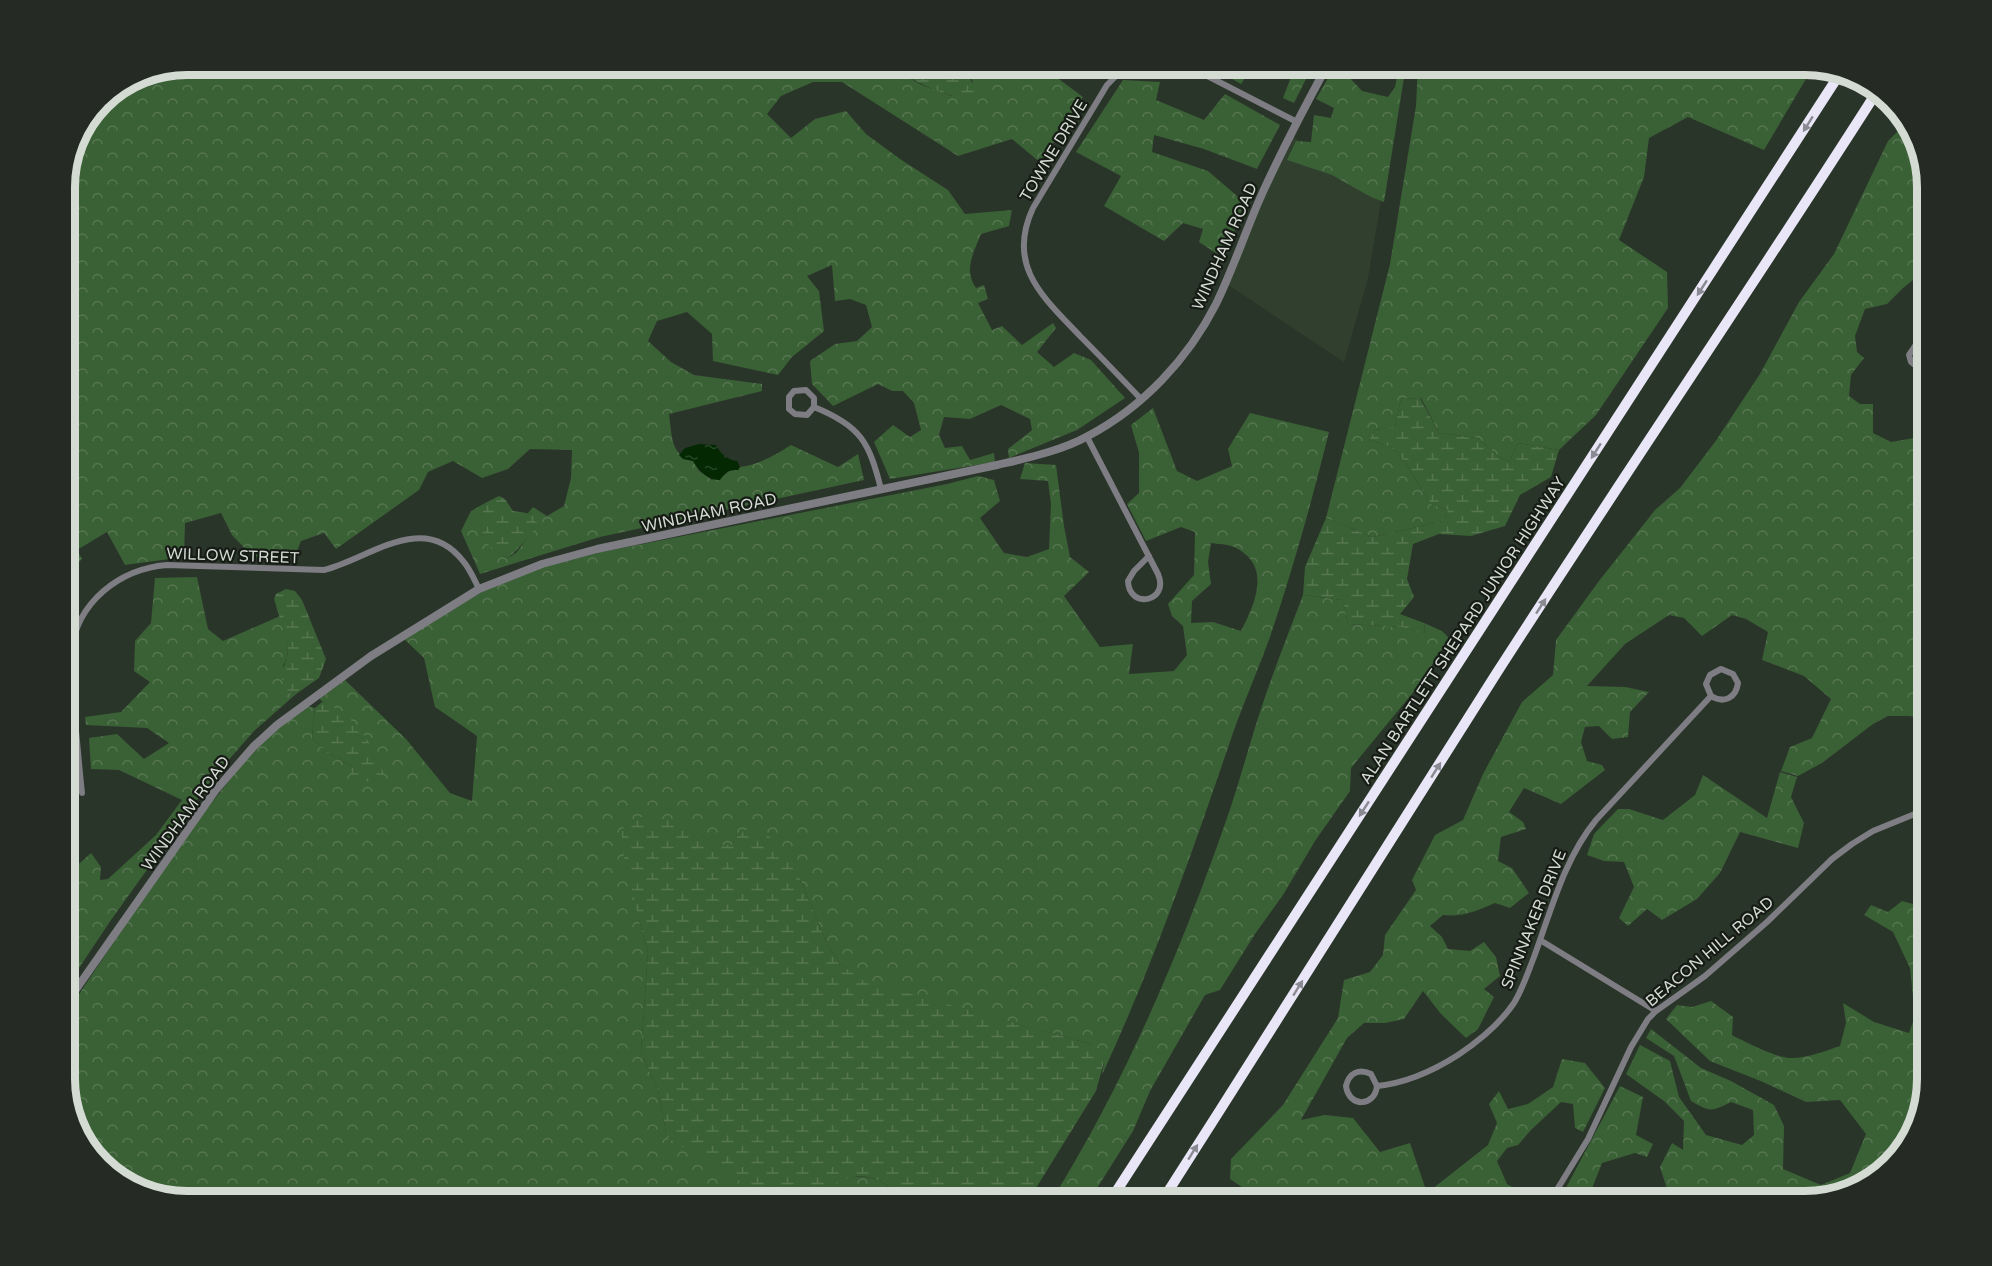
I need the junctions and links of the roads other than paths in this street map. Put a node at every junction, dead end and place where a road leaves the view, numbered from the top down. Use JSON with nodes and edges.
{"nodes":[{"id":1,"x":1117,"y":75,"type":"edge"},
{"id":2,"x":1205,"y":75,"type":"edge"},
{"id":3,"x":1322,"y":75,"type":"edge"},
{"id":4,"x":1836,"y":80,"type":"edge"},
{"id":5,"x":1873,"y":98,"type":"edge"},
{"id":6,"x":1297,"y":122,"type":"junction"},
{"id":7,"x":1917,"y":346,"type":"edge"},
{"id":8,"x":1917,"y":366,"type":"edge"},
{"id":9,"x":1141,"y":399,"type":"junction"},
{"id":10,"x":814,"y":406,"type":"junction"},
{"id":11,"x":1088,"y":437,"type":"junction"},
{"id":12,"x":881,"y":489,"type":"junction"},
{"id":13,"x":1149,"y":556,"type":"junction"},
{"id":14,"x":479,"y":589,"type":"junction"},
{"id":15,"x":75,"y":635,"type":"edge"},
{"id":16,"x":1711,"y":696,"type":"junction"},
{"id":17,"x":75,"y":724,"type":"edge"},
{"id":18,"x":82,"y":793,"type":"dead end"},
{"id":19,"x":1917,"y":813,"type":"edge"},
{"id":20,"x":1540,"y":940,"type":"junction"},
{"id":21,"x":75,"y":991,"type":"edge"},
{"id":22,"x":1656,"y":1011,"type":"junction"},
{"id":23,"x":1377,"y":1086,"type":"junction"},
{"id":24,"x":1117,"y":1191,"type":"edge"},
{"id":25,"x":1169,"y":1191,"type":"edge"},
{"id":26,"x":1557,"y":1191,"type":"edge"}],
"edges":[{"from":1,"to":9,"type":"street","name":"TOWNE DRIVE"},
{"from":2,"to":6,"type":"street"},
{"from":3,"to":6,"type":"street","name":"WINDHAM ROAD"},
{"from":4,"to":24,"type":"highway","name":"ALAN BARTLETT SHEPARD JUNIOR HIGHWAY","one_way":true},
{"from":25,"to":5,"type":"highway","one_way":true},
{"from":6,"to":9,"type":"street","name":"WINDHAM ROAD"},
{"from":7,"to":8,"type":"street"},
{"from":9,"to":11,"type":"street","name":"WINDHAM ROAD"},
{"from":10,"to":10,"type":"street"},
{"from":10,"to":12,"type":"street"},
{"from":11,"to":12,"type":"street","name":"WINDHAM ROAD"},
{"from":11,"to":13,"type":"street"},
{"from":12,"to":14,"type":"street","name":"WINDHAM ROAD"},
{"from":13,"to":13,"type":"street"},
{"from":14,"to":15,"type":"street","name":"WILLOW STREET"},
{"from":14,"to":21,"type":"street","name":"WINDHAM ROAD"},
{"from":16,"to":16,"type":"street"},
{"from":16,"to":20,"type":"street","name":"SPINNAKER DRIVE"},
{"from":17,"to":18,"type":"street","name":"WILLOW STREET"},
{"from":19,"to":22,"type":"street","name":"BEACON HILL ROAD"},
{"from":20,"to":22,"type":"street"},
{"from":20,"to":23,"type":"street","name":"SPINNAKER DRIVE"},
{"from":22,"to":26,"type":"street","name":"BEACON HILL ROAD"},
{"from":23,"to":23,"type":"street","name":"SPINNAKER DRIVE"}]}
